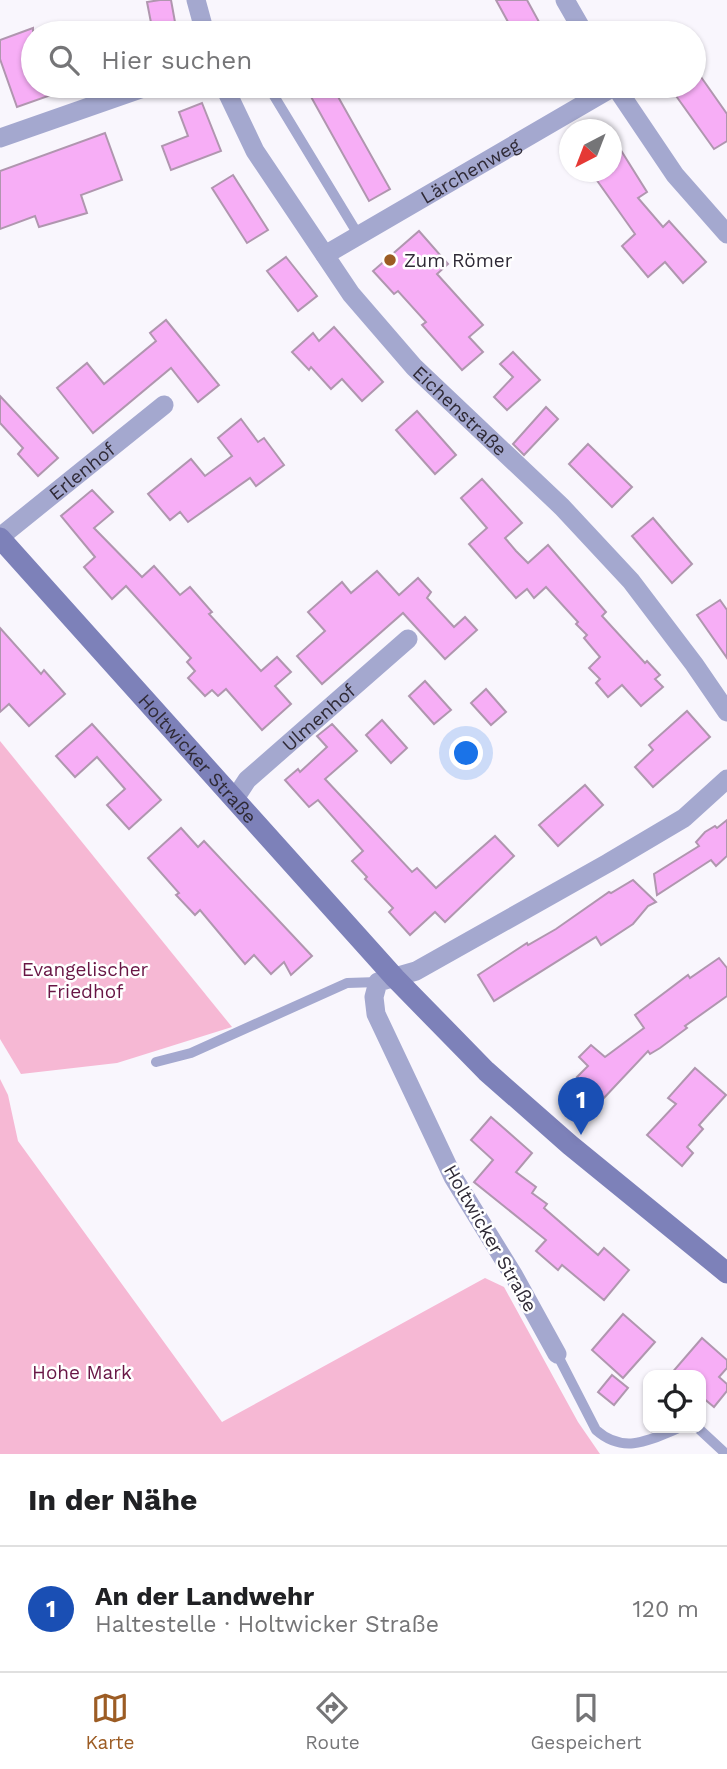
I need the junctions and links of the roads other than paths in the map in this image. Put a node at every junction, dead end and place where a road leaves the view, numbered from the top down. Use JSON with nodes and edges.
{"nodes":[{"id":1,"x":196,"y":0,"type":"edge"},
{"id":2,"x":565,"y":0,"type":"edge"},
{"id":3,"x":202,"y":21,"type":"edge"},
{"id":4,"x":577,"y":21,"type":"edge"},
{"id":5,"x":115,"y":98,"type":"edge"},
{"id":6,"x":230,"y":98,"type":"edge"},
{"id":7,"x":275,"y":98,"type":"edge"},
{"id":8,"x":595,"y":98,"type":"edge"},
{"id":9,"x":623,"y":98,"type":"edge"},
{"id":10,"x":0,"y":138,"type":"edge"},
{"id":11,"x":727,"y":234,"type":"edge"},
{"id":12,"x":359,"y":237,"type":"junction"},
{"id":13,"x":325,"y":256,"type":"junction"},
{"id":14,"x":164,"y":405,"type":"dead end"},
{"id":15,"x":0,"y":537,"type":"edge"},
{"id":16,"x":408,"y":639,"type":"dead end"},
{"id":17,"x":727,"y":712,"type":"edge"},
{"id":18,"x":727,"y":779,"type":"edge"},
{"id":19,"x":234,"y":800,"type":"junction"},
{"id":20,"x":387,"y":980,"type":"junction"},
{"id":21,"x":156,"y":1062,"type":"dead end"},
{"id":22,"x":727,"y":1273,"type":"edge"},
{"id":23,"x":557,"y":1354,"type":"joint"},
{"id":24,"x":668,"y":1433,"type":"edge"},
{"id":25,"x":703,"y":1433,"type":"edge"},
{"id":26,"x":726,"y":1454,"type":"edge"}],
"edges":[{"from":1,"to":3,"type":"street"},
{"from":2,"to":4,"type":"street"},
{"from":5,"to":10,"type":"street"},
{"from":6,"to":13,"type":"street","name":"Eichenstraße"},
{"from":7,"to":12,"type":"lane"},
{"from":8,"to":12,"type":"street","name":"Lärchenweg"},
{"from":9,"to":11,"type":"street"},
{"from":12,"to":13,"type":"street","name":"Lärchenweg"},
{"from":13,"to":17,"type":"street","name":"Eichenstraße"},
{"from":14,"to":15,"type":"street","name":"Erlenhof"},
{"from":15,"to":19,"type":"street","name":"Holtwicker Straße"},
{"from":16,"to":19,"type":"street","name":"Ulmenhof"},
{"from":18,"to":20,"type":"street"},
{"from":19,"to":20,"type":"street","name":"Holtwicker Straße"},
{"from":20,"to":21,"type":"lane"},
{"from":20,"to":22,"type":"street","name":"Holtwicker Straße"},
{"from":20,"to":23,"type":"street","name":"Holtwicker Straße"},
{"from":23,"to":24,"type":"lane"},
{"from":25,"to":26,"type":"lane"}]}
